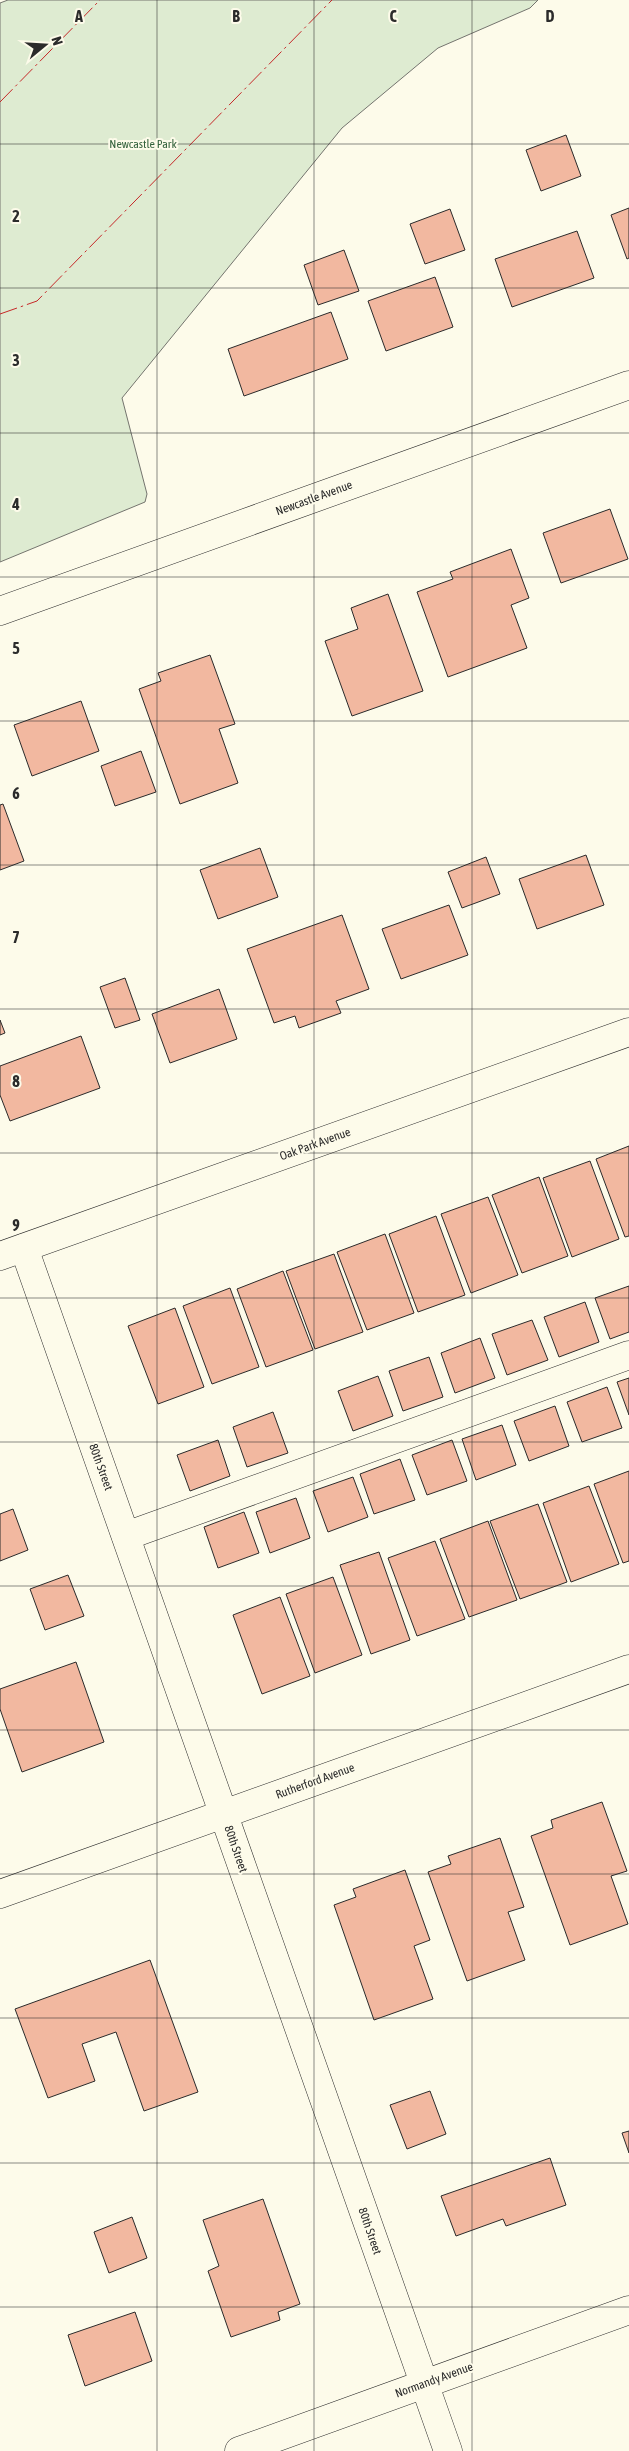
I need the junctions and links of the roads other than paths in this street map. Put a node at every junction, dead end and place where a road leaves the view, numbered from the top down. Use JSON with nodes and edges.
{"nodes":[{"id":1,"x":629,"y":385,"type":"edge"},
{"id":2,"x":0,"y":611,"type":"edge"},
{"id":3,"x":629,"y":1032,"type":"edge"},
{"id":4,"x":12,"y":1252,"type":"edge"},
{"id":5,"x":629,"y":1356,"type":"edge"},
{"id":6,"x":126,"y":1536,"type":"junction"},
{"id":7,"x":629,"y":1669,"type":"edge"},
{"id":8,"x":224,"y":1814,"type":"junction"},
{"id":9,"x":0,"y":1894,"type":"edge"},
{"id":10,"x":629,"y":2310,"type":"edge"},
{"id":11,"x":424,"y":2384,"type":"junction"},
{"id":12,"x":240,"y":2451,"type":"edge"},
{"id":13,"x":448,"y":2451,"type":"edge"}],
"edges":[{"from":1,"to":2,"type":"street","name":"Newcastle Avenue"},
{"from":3,"to":4,"type":"street","name":"Oak Park Avenue"},
{"from":4,"to":6,"type":"street","name":"80th Street"},
{"from":5,"to":6,"type":"street"},
{"from":6,"to":8,"type":"street","name":"80th Street"},
{"from":7,"to":8,"type":"street","name":"Rutherford Avenue"},
{"from":8,"to":9,"type":"street","name":"Rutherford Avenue"},
{"from":8,"to":11,"type":"street","name":"80th Street"},
{"from":10,"to":11,"type":"street","name":"Normandy Avenue"},
{"from":11,"to":12,"type":"street","name":"Normandy Avenue"},
{"from":11,"to":13,"type":"street","name":"80th Street"}]}
